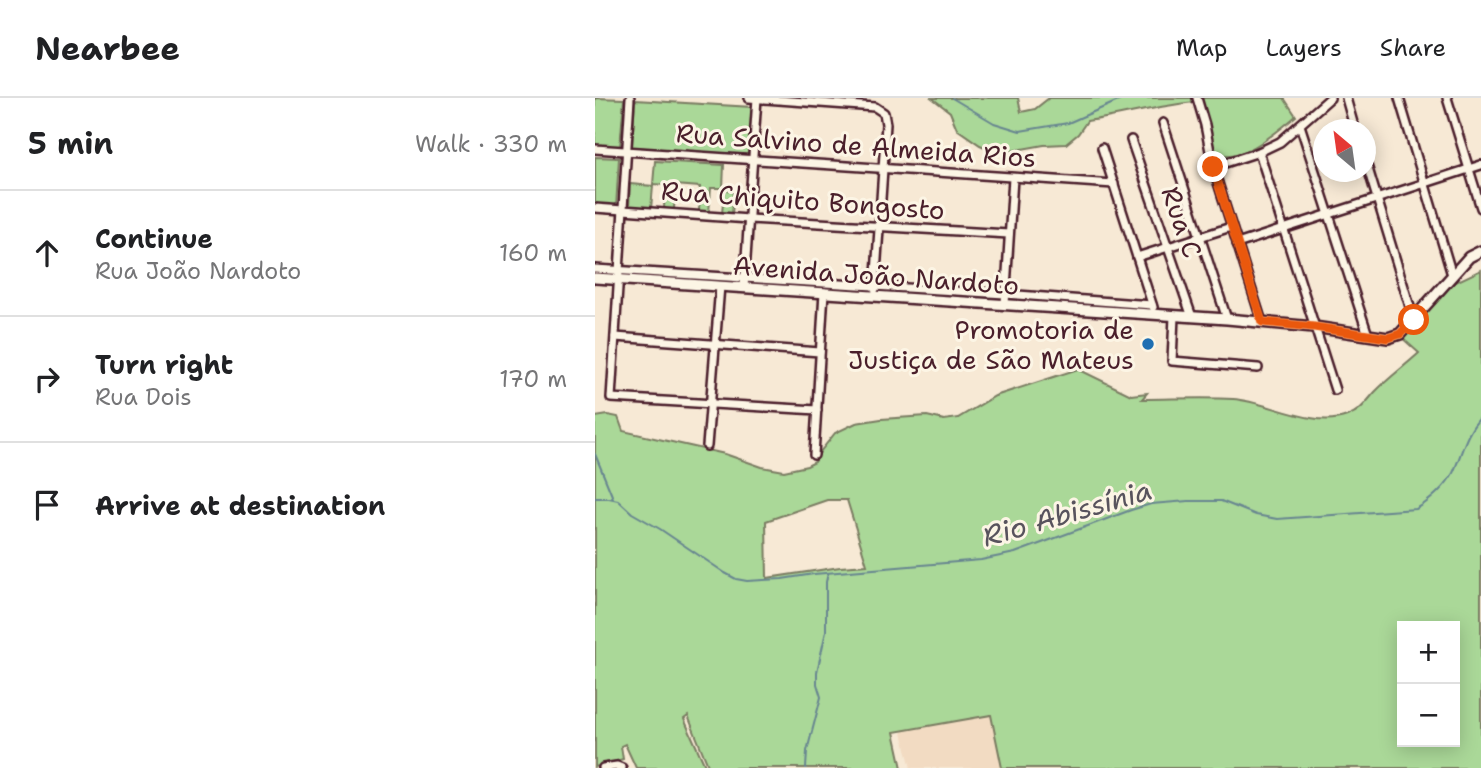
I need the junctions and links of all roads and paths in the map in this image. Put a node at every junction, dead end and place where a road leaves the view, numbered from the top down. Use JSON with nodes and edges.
{"nodes":[{"id":1,"x":630,"y":98,"type":"edge"},
{"id":2,"x":749,"y":98,"type":"edge"},
{"id":3,"x":757,"y":98,"type":"edge"},
{"id":4,"x":1197,"y":98,"type":"edge"},
{"id":5,"x":1330,"y":98,"type":"edge"},
{"id":6,"x":1346,"y":98,"type":"edge"},
{"id":7,"x":1399,"y":98,"type":"edge"},
{"id":8,"x":1447,"y":98,"type":"edge"},
{"id":9,"x":1352,"y":119,"type":"edge"},
{"id":10,"x":1163,"y":123,"type":"dead end"},
{"id":11,"x":1300,"y":125,"type":"junction"},
{"id":12,"x":1131,"y":140,"type":"dead end"},
{"id":13,"x":1102,"y":148,"type":"dead end"},
{"id":14,"x":595,"y":149,"type":"edge"},
{"id":15,"x":627,"y":150,"type":"junction"},
{"id":16,"x":1259,"y":152,"type":"junction"},
{"id":17,"x":754,"y":159,"type":"junction"},
{"id":18,"x":1481,"y":165,"type":"edge"},
{"id":19,"x":883,"y":167,"type":"junction"},
{"id":20,"x":1213,"y":167,"type":"junction"},
{"id":21,"x":1469,"y":169,"type":"junction"},
{"id":22,"x":1013,"y":178,"type":"junction"},
{"id":23,"x":1372,"y":182,"type":"edge"},
{"id":24,"x":1424,"y":183,"type":"junction"},
{"id":25,"x":1114,"y":184,"type":"junction"},
{"id":26,"x":1377,"y":198,"type":"junction"},
{"id":27,"x":595,"y":208,"type":"edge"},
{"id":28,"x":1481,"y":208,"type":"edge"},
{"id":29,"x":623,"y":210,"type":"junction"},
{"id":30,"x":1330,"y":214,"type":"junction"},
{"id":31,"x":748,"y":219,"type":"junction"},
{"id":32,"x":880,"y":227,"type":"junction"},
{"id":33,"x":1231,"y":227,"type":"junction"},
{"id":34,"x":1284,"y":228,"type":"junction"},
{"id":35,"x":1009,"y":234,"type":"junction"},
{"id":36,"x":1200,"y":237,"type":"junction"},
{"id":37,"x":1237,"y":244,"type":"junction"},
{"id":38,"x":1168,"y":247,"type":"junction"},
{"id":39,"x":1481,"y":251,"type":"edge"},
{"id":40,"x":1137,"y":257,"type":"junction"},
{"id":41,"x":595,"y":269,"type":"edge"},
{"id":42,"x":617,"y":274,"type":"junction"},
{"id":43,"x":1452,"y":275,"type":"junction"},
{"id":44,"x":595,"y":278,"type":"edge"},
{"id":45,"x":745,"y":282,"type":"junction"},
{"id":46,"x":720,"y":286,"type":"junction"},
{"id":47,"x":875,"y":291,"type":"junction"},
{"id":48,"x":824,"y":292,"type":"junction"},
{"id":49,"x":1005,"y":299,"type":"junction"},
{"id":50,"x":1153,"y":310,"type":"junction"},
{"id":51,"x":1174,"y":316,"type":"junction"},
{"id":52,"x":1192,"y":317,"type":"junction"},
{"id":53,"x":1227,"y":319,"type":"junction"},
{"id":54,"x":1414,"y":320,"type":"junction"},
{"id":55,"x":1262,"y":322,"type":"junction"},
{"id":56,"x":1314,"y":327,"type":"junction"},
{"id":57,"x":1368,"y":335,"type":"junction"},
{"id":58,"x":615,"y":337,"type":"junction"},
{"id":59,"x":717,"y":344,"type":"junction"},
{"id":60,"x":820,"y":352,"type":"junction"},
{"id":61,"x":1258,"y":368,"type":"dead end"},
{"id":62,"x":1335,"y":390,"type":"dead end"},
{"id":63,"x":711,"y":404,"type":"junction"},
{"id":64,"x":817,"y":410,"type":"junction"},
{"id":65,"x":707,"y":446,"type":"dead end"},
{"id":66,"x":814,"y":455,"type":"dead end"},
{"id":67,"x":603,"y":768,"type":"edge"},
{"id":68,"x":622,"y":768,"type":"edge"}],
"edges":[{"from":1,"to":15,"type":"street"},
{"from":2,"to":3,"type":"street"},
{"from":3,"to":17,"type":"street"},
{"from":3,"to":19,"type":"street"},
{"from":4,"to":20,"type":"street"},
{"from":5,"to":11,"type":"street"},
{"from":6,"to":9,"type":"street"},
{"from":7,"to":24,"type":"street"},
{"from":8,"to":21,"type":"street"},
{"from":10,"to":36,"type":"street"},
{"from":11,"to":16,"type":"street"},
{"from":11,"to":30,"type":"street"},
{"from":12,"to":38,"type":"street","name":"Rua C"},
{"from":13,"to":25,"type":"street"},
{"from":14,"to":15,"type":"street","name":"Rua Salvino de Almeida Rios"},
{"from":15,"to":17,"type":"street","name":"Rua Salvino de Almeida Rios"},
{"from":15,"to":29,"type":"street"},
{"from":16,"to":20,"type":"street"},
{"from":16,"to":34,"type":"street"},
{"from":17,"to":19,"type":"street","name":"Rua Salvino de Almeida Rios"},
{"from":17,"to":31,"type":"street"},
{"from":18,"to":21,"type":"street"},
{"from":19,"to":22,"type":"street","name":"Rua Salvino de Almeida Rios"},
{"from":19,"to":32,"type":"street"},
{"from":20,"to":33,"type":"street"},
{"from":21,"to":24,"type":"street"},
{"from":21,"to":28,"type":"street"},
{"from":22,"to":25,"type":"street","name":"Rua Salvino de Almeida Rios"},
{"from":22,"to":35,"type":"street"},
{"from":23,"to":26,"type":"street"},
{"from":24,"to":26,"type":"street"},
{"from":24,"to":43,"type":"street"},
{"from":25,"to":40,"type":"street"},
{"from":26,"to":30,"type":"street"},
{"from":26,"to":54,"type":"street"},
{"from":27,"to":29,"type":"street","name":"Rua Chiquito Bongosto"},
{"from":29,"to":31,"type":"street","name":"Rua Chiquito Bongosto"},
{"from":29,"to":42,"type":"street"},
{"from":30,"to":34,"type":"street"},
{"from":30,"to":57,"type":"street"},
{"from":31,"to":32,"type":"street","name":"Rua Chiquito Bongosto"},
{"from":31,"to":45,"type":"street"},
{"from":32,"to":35,"type":"street","name":"Rua Chiquito Bongosto"},
{"from":32,"to":47,"type":"street"},
{"from":33,"to":36,"type":"street"},
{"from":33,"to":37,"type":"street"},
{"from":34,"to":37,"type":"street"},
{"from":34,"to":56,"type":"street"},
{"from":35,"to":49,"type":"street"},
{"from":36,"to":38,"type":"street"},
{"from":36,"to":53,"type":"street"},
{"from":37,"to":55,"type":"street"},
{"from":38,"to":40,"type":"street"},
{"from":38,"to":52,"type":"street","name":"Rua C"},
{"from":39,"to":43,"type":"street"},
{"from":40,"to":50,"type":"street"},
{"from":41,"to":42,"type":"street","name":"Avenida João Nardoto"},
{"from":42,"to":44,"type":"street","name":"Avenida João Nardoto"},
{"from":42,"to":45,"type":"street","name":"Avenida João Nardoto"},
{"from":42,"to":46,"type":"street","name":"Avenida João Nardoto"},
{"from":42,"to":58,"type":"street"},
{"from":43,"to":54,"type":"street"},
{"from":45,"to":46,"type":"street","name":"Avenida João Nardoto"},
{"from":45,"to":47,"type":"street","name":"Avenida João Nardoto"},
{"from":45,"to":48,"type":"street","name":"Avenida João Nardoto"},
{"from":46,"to":59,"type":"street"},
{"from":47,"to":48,"type":"street","name":"Avenida João Nardoto"},
{"from":47,"to":49,"type":"street","name":"Avenida João Nardoto"},
{"from":48,"to":60,"type":"street"},
{"from":49,"to":50,"type":"street","name":"Avenida João Nardoto"},
{"from":50,"to":51,"type":"street","name":"Avenida João Nardoto"},
{"from":51,"to":52,"type":"street","name":"Avenida João Nardoto"},
{"from":51,"to":61,"type":"street"},
{"from":52,"to":53,"type":"street","name":"Avenida João Nardoto"},
{"from":53,"to":55,"type":"street","name":"Avenida João Nardoto"},
{"from":54,"to":57,"type":"street","name":"Avenida João Nardoto"},
{"from":55,"to":56,"type":"street","name":"Avenida João Nardoto"},
{"from":56,"to":57,"type":"street","name":"Avenida João Nardoto"},
{"from":56,"to":62,"type":"street"},
{"from":58,"to":59,"type":"street"},
{"from":58,"to":63,"type":"street"},
{"from":59,"to":60,"type":"street"},
{"from":59,"to":63,"type":"street"},
{"from":60,"to":64,"type":"street"},
{"from":63,"to":64,"type":"street"},
{"from":63,"to":65,"type":"street"},
{"from":64,"to":66,"type":"street"},
{"from":67,"to":68,"type":"street"}]}
